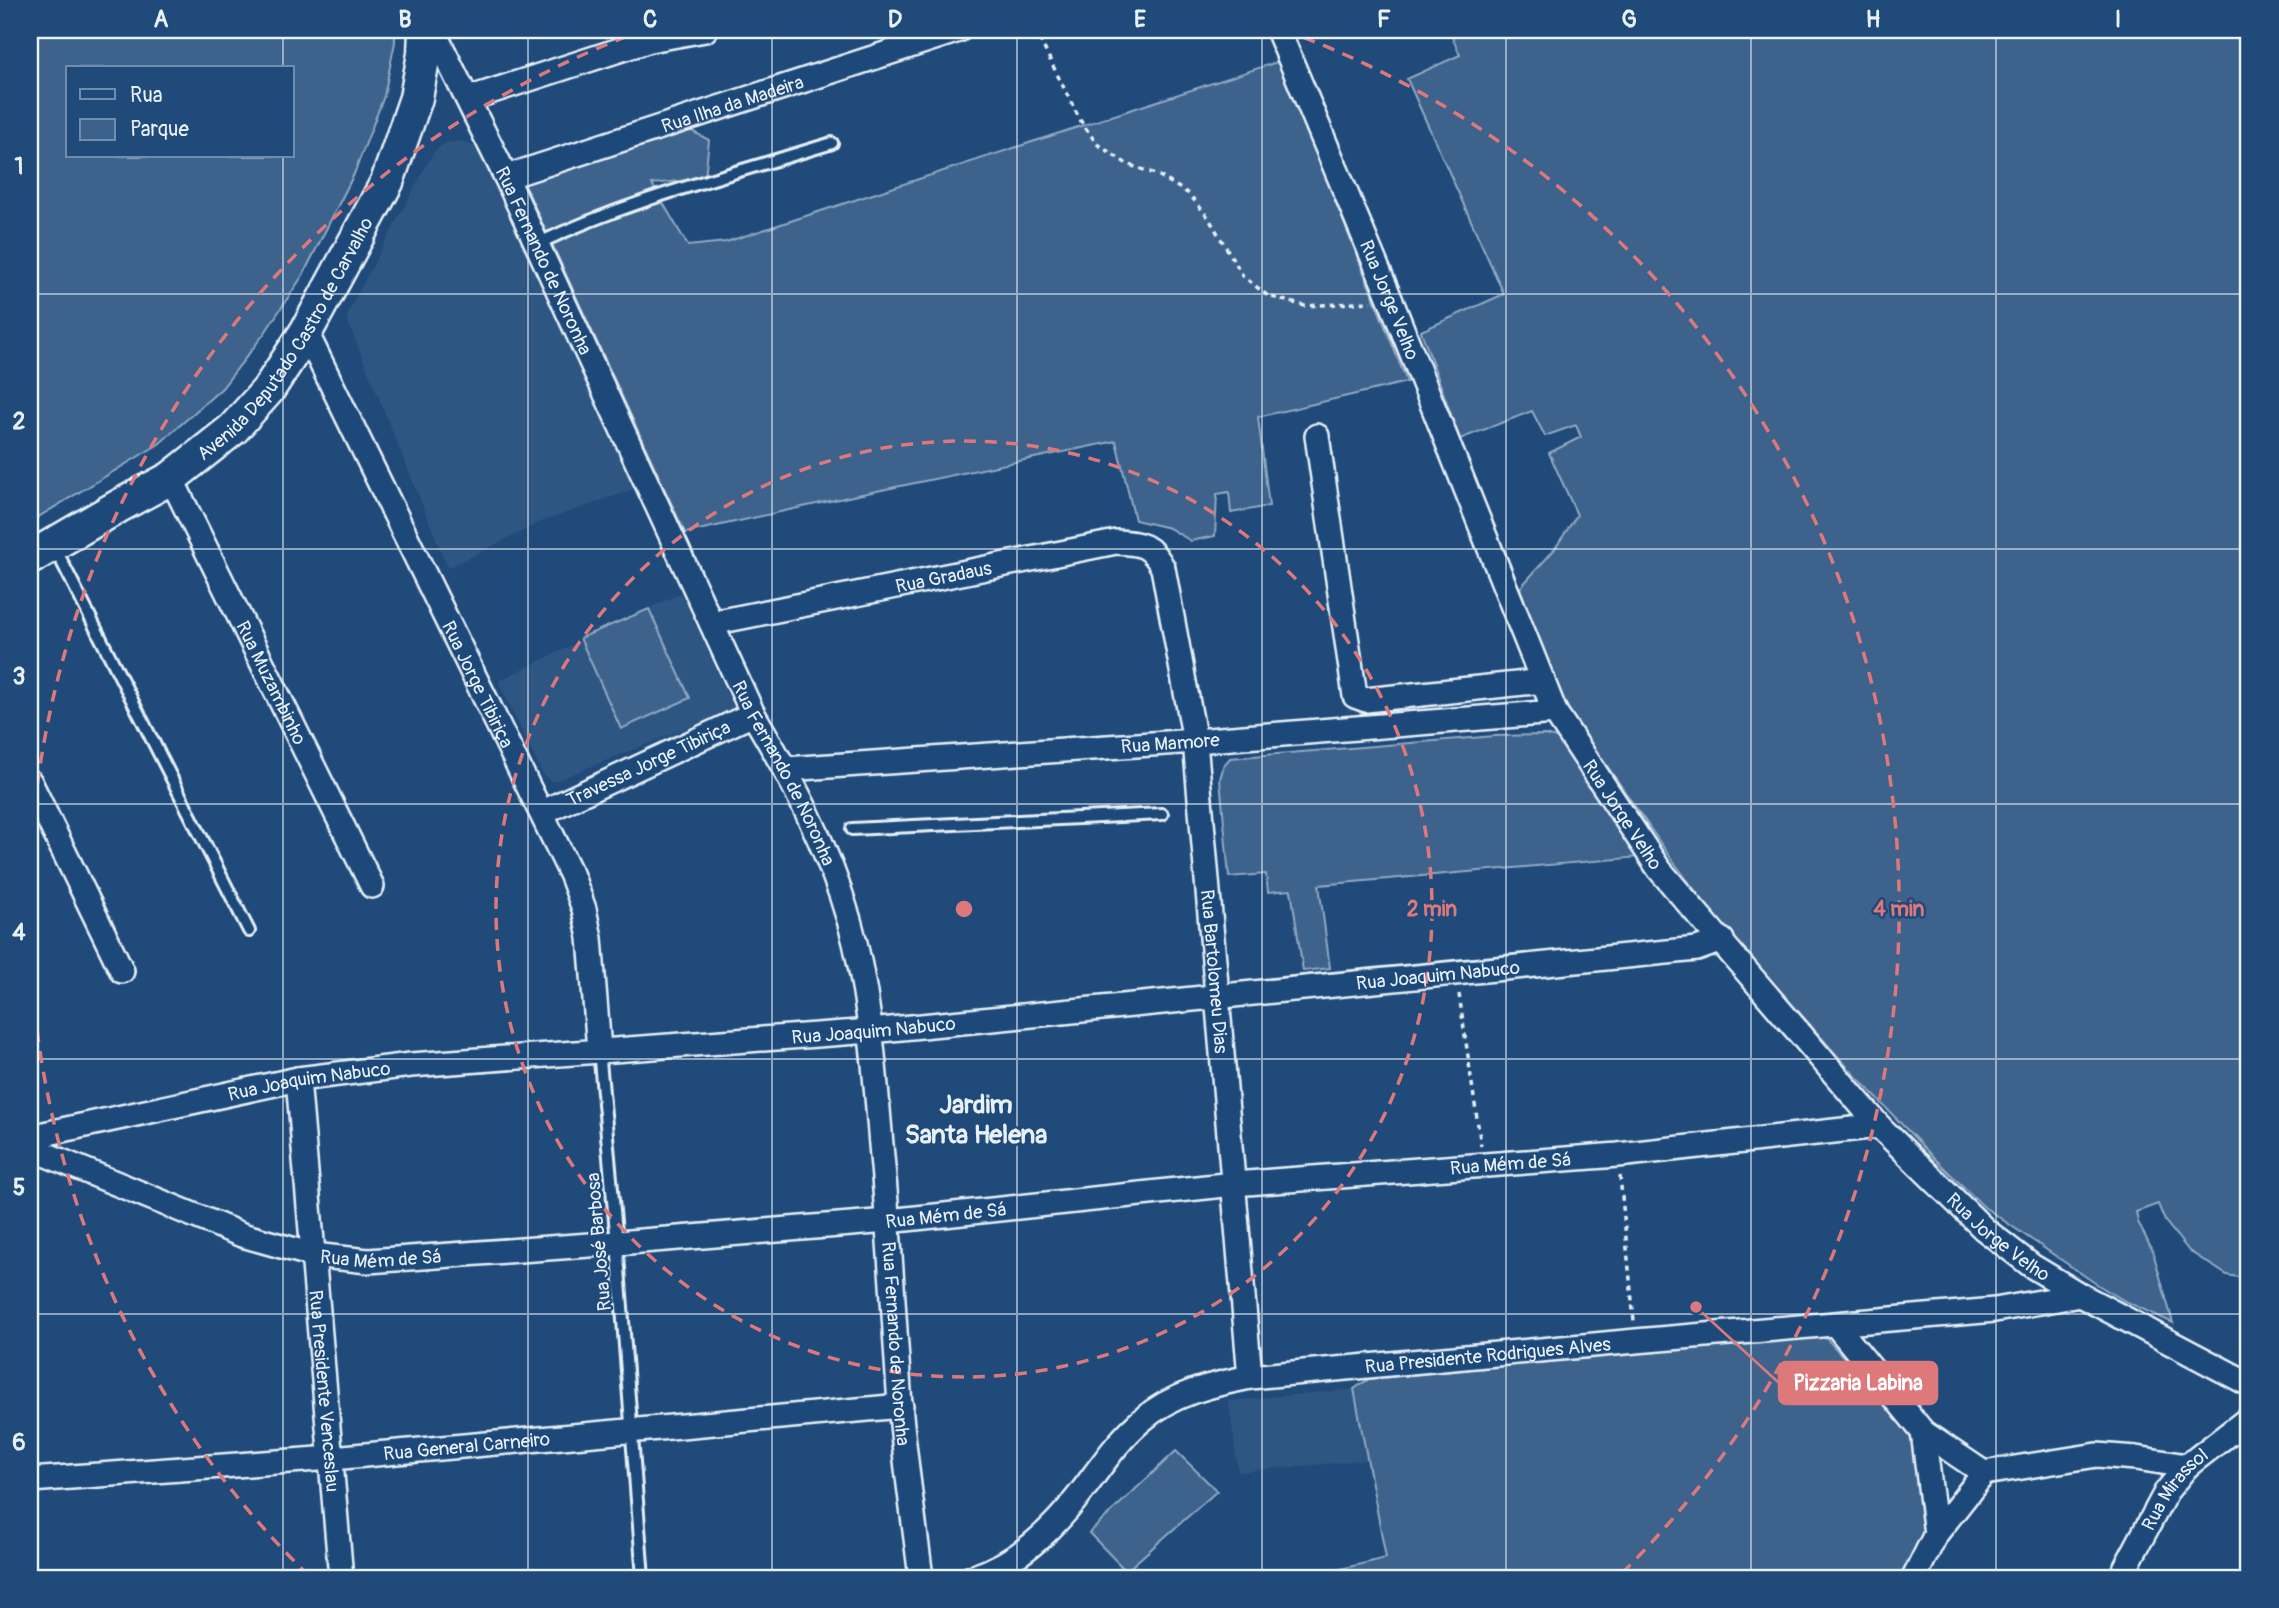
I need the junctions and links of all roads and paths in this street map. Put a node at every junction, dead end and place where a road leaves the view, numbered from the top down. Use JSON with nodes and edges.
{"nodes":[{"id":1,"x":425,"y":30,"type":"edge"},
{"id":2,"x":433,"y":30,"type":"edge"},
{"id":3,"x":705,"y":30,"type":"edge"},
{"id":4,"x":959,"y":30,"type":"edge"},
{"id":5,"x":1035,"y":30,"type":"edge"},
{"id":6,"x":1278,"y":30,"type":"edge"},
{"id":7,"x":657,"y":35,"type":"edge"},
{"id":8,"x":468,"y":99,"type":"junction"},
{"id":9,"x":832,"y":143,"type":"dead end"},
{"id":10,"x":506,"y":177,"type":"junction"},
{"id":11,"x":537,"y":244,"type":"junction"},
{"id":12,"x":1391,"y":301,"type":"junction"},
{"id":13,"x":306,"y":332,"type":"junction"},
{"id":14,"x":1317,"y":436,"type":"dead end"},
{"id":15,"x":171,"y":478,"type":"junction"},
{"id":16,"x":41,"y":551,"type":"edge"},
{"id":17,"x":1163,"y":568,"type":"joint"},
{"id":18,"x":712,"y":623,"type":"junction"},
{"id":19,"x":1543,"y":681,"type":"junction"},
{"id":20,"x":1555,"y":712,"type":"junction"},
{"id":21,"x":753,"y":714,"type":"junction"},
{"id":22,"x":1195,"y":741,"type":"junction"},
{"id":23,"x":786,"y":769,"type":"junction"},
{"id":24,"x":30,"y":782,"type":"edge"},
{"id":25,"x":542,"y":812,"type":"junction"},
{"id":26,"x":1162,"y":814,"type":"dead end"},
{"id":27,"x":852,"y":829,"type":"dead end"},
{"id":28,"x":372,"y":886,"type":"dead end"},
{"id":29,"x":249,"y":931,"type":"dead end"},
{"id":30,"x":1722,"y":940,"type":"junction"},
{"id":31,"x":122,"y":971,"type":"dead end"},
{"id":32,"x":1456,"y":973,"type":"junction"},
{"id":33,"x":1218,"y":998,"type":"junction"},
{"id":34,"x":871,"y":1031,"type":"junction"},
{"id":35,"x":599,"y":1050,"type":"junction"},
{"id":36,"x":298,"y":1079,"type":"junction"},
{"id":37,"x":1879,"y":1126,"type":"junction"},
{"id":38,"x":30,"y":1137,"type":"edge"},
{"id":39,"x":30,"y":1148,"type":"edge"},
{"id":40,"x":1618,"y":1155,"type":"junction"},
{"id":41,"x":1483,"y":1165,"type":"junction"},
{"id":42,"x":1234,"y":1184,"type":"junction"},
{"id":43,"x":888,"y":1221,"type":"junction"},
{"id":44,"x":617,"y":1243,"type":"junction"},
{"id":45,"x":313,"y":1255,"type":"junction"},
{"id":46,"x":2080,"y":1296,"type":"junction"},
{"id":47,"x":1835,"y":1324,"type":"junction"},
{"id":48,"x":1636,"y":1340,"type":"junction"},
{"id":49,"x":1250,"y":1377,"type":"junction"},
{"id":50,"x":2249,"y":1384,"type":"edge"},
{"id":51,"x":901,"y":1406,"type":"junction"},
{"id":52,"x":2249,"y":1418,"type":"edge"},
{"id":53,"x":631,"y":1432,"type":"junction"},
{"id":54,"x":1923,"y":1432,"type":"junction"},
{"id":55,"x":332,"y":1458,"type":"junction"},
{"id":56,"x":2188,"y":1466,"type":"junction"},
{"id":57,"x":1984,"y":1473,"type":"junction"},
{"id":58,"x":30,"y":1480,"type":"edge"},
{"id":59,"x":1936,"y":1534,"type":"junction"},
{"id":60,"x":341,"y":1578,"type":"edge"},
{"id":61,"x":643,"y":1578,"type":"edge"},
{"id":62,"x":921,"y":1578,"type":"edge"},
{"id":63,"x":971,"y":1578,"type":"edge"},
{"id":64,"x":1914,"y":1578,"type":"edge"},
{"id":65,"x":2120,"y":1578,"type":"edge"}],
"edges":[{"from":1,"to":13,"type":"main road","name":"Avenida Deputado Castro de Carvalho"},
{"from":2,"to":8,"type":"street","name":"Rua Fernando de Noronha"},
{"from":3,"to":7,"type":"street"},
{"from":4,"to":10,"type":"street","name":"Rua Ilha da Madeira"},
{"from":5,"to":12,"type":"path"},
{"from":6,"to":12,"type":"street","name":"Rua Jorge Velho"},
{"from":7,"to":8,"type":"street"},
{"from":8,"to":10,"type":"street","name":"Rua Fernando de Noronha"},
{"from":9,"to":11,"type":"lane"},
{"from":10,"to":11,"type":"street","name":"Rua Fernando de Noronha"},
{"from":11,"to":18,"type":"street","name":"Rua Fernando de Noronha"},
{"from":12,"to":19,"type":"street","name":"Rua Jorge Velho"},
{"from":13,"to":15,"type":"main road","name":"Avenida Deputado Castro de Carvalho"},
{"from":13,"to":25,"type":"street","name":"Rua Jorge Tibiriça"},
{"from":14,"to":19,"type":"street"},
{"from":15,"to":16,"type":"main road","name":"Avenida Deputado Castro de Carvalho"},
{"from":15,"to":28,"type":"street","name":"Rua Muzambinho"},
{"from":16,"to":29,"type":"lane"},
{"from":17,"to":18,"type":"street","name":"Rua Gradaus"},
{"from":17,"to":22,"type":"street","name":"Rua Bartolomeu Dias"},
{"from":18,"to":21,"type":"street","name":"Rua Fernando de Noronha"},
{"from":19,"to":20,"type":"street","name":"Rua Jorge Velho"},
{"from":20,"to":22,"type":"street","name":"Rua Mamore"},
{"from":20,"to":30,"type":"street","name":"Rua Jorge Velho"},
{"from":21,"to":23,"type":"street","name":"Rua Fernando de Noronha"},
{"from":21,"to":25,"type":"street","name":"Travessa Jorge Tibiriça"},
{"from":22,"to":23,"type":"street","name":"Rua Mamore"},
{"from":22,"to":33,"type":"street","name":"Rua Bartolomeu Dias"},
{"from":23,"to":34,"type":"street","name":"Rua Fernando de Noronha"},
{"from":24,"to":31,"type":"street"},
{"from":25,"to":35,"type":"street","name":"Rua Jorge Tibiriça"},
{"from":26,"to":27,"type":"lane"},
{"from":30,"to":32,"type":"street","name":"Rua Joaquim Nabuco"},
{"from":30,"to":37,"type":"street","name":"Rua Jorge Velho"},
{"from":32,"to":33,"type":"street","name":"Rua Joaquim Nabuco"},
{"from":32,"to":41,"type":"path"},
{"from":33,"to":34,"type":"street","name":"Rua Joaquim Nabuco"},
{"from":33,"to":42,"type":"street","name":"Rua Bartolomeu Dias"},
{"from":34,"to":35,"type":"street","name":"Rua Joaquim Nabuco"},
{"from":34,"to":43,"type":"street","name":"Rua Fernando de Noronha"},
{"from":35,"to":36,"type":"street","name":"Rua Joaquim Nabuco"},
{"from":35,"to":44,"type":"lane","name":"Rua José Barbosa"},
{"from":36,"to":38,"type":"street","name":"Rua Joaquim Nabuco"},
{"from":36,"to":45,"type":"street","name":"Rua Presidente Venceslau"},
{"from":37,"to":40,"type":"street","name":"Rua Mém de Sá"},
{"from":37,"to":46,"type":"street","name":"Rua Jorge Velho"},
{"from":39,"to":45,"type":"street","name":"Rua Mém de Sá"},
{"from":40,"to":41,"type":"street","name":"Rua Mém de Sá"},
{"from":40,"to":48,"type":"path"},
{"from":41,"to":42,"type":"street","name":"Rua Mém de Sá"},
{"from":42,"to":43,"type":"street","name":"Rua Mém de Sá"},
{"from":42,"to":49,"type":"street","name":"Rua Bartolomeu Dias"},
{"from":43,"to":44,"type":"street","name":"Rua Mém de Sá"},
{"from":43,"to":51,"type":"street","name":"Rua Fernando de Noronha"},
{"from":44,"to":45,"type":"street","name":"Rua Mém de Sá"},
{"from":44,"to":53,"type":"lane","name":"Rua José Barbosa"},
{"from":45,"to":55,"type":"street","name":"Rua Presidente Venceslau"},
{"from":46,"to":47,"type":"street","name":"Rua Presidente Rodrigues Alves"},
{"from":46,"to":50,"type":"street","name":"Rua Jorge Velho"},
{"from":47,"to":48,"type":"street","name":"Rua Presidente Rodrigues Alves"},
{"from":47,"to":54,"type":"street"},
{"from":48,"to":49,"type":"street","name":"Rua Presidente Rodrigues Alves"},
{"from":49,"to":63,"type":"street","name":"Rua Presidente Rodrigues Alves"},
{"from":51,"to":53,"type":"street","name":"Rua General Carneiro"},
{"from":51,"to":62,"type":"street","name":"Rua Fernando de Noronha"},
{"from":52,"to":56,"type":"street","name":"Rua Mirassol"},
{"from":53,"to":55,"type":"street","name":"Rua General Carneiro"},
{"from":53,"to":61,"type":"lane","name":"Rua José Barbosa"},
{"from":54,"to":57,"type":"street"},
{"from":54,"to":59,"type":"street"},
{"from":55,"to":58,"type":"street","name":"Rua General Carneiro"},
{"from":55,"to":60,"type":"street","name":"Rua Presidente Venceslau"},
{"from":56,"to":57,"type":"street"},
{"from":56,"to":65,"type":"street","name":"Rua Mirassol"},
{"from":57,"to":59,"type":"street"},
{"from":59,"to":64,"type":"street"}]}
